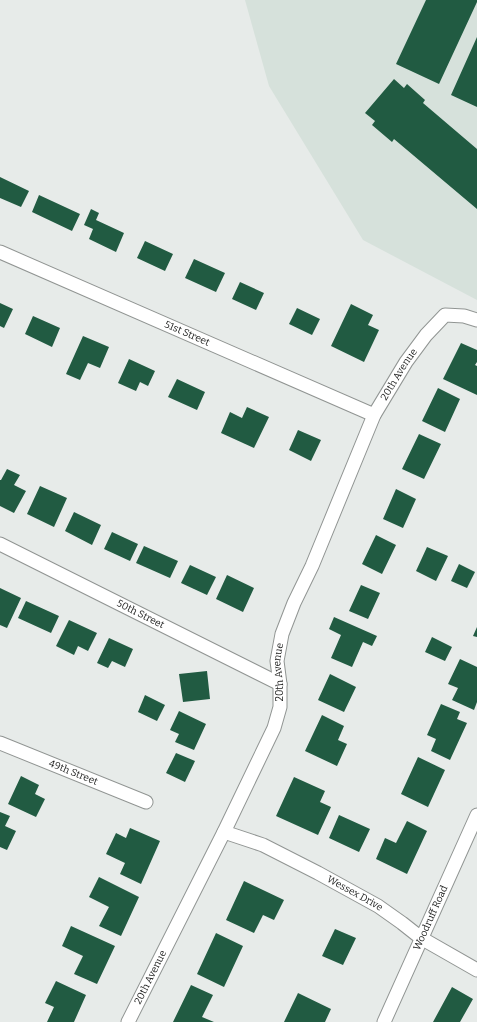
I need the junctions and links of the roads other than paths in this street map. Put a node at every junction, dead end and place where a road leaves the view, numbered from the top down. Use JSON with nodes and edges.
{"nodes":[{"id":1,"x":0,"y":252,"type":"edge"},
{"id":2,"x":477,"y":320,"type":"edge"},
{"id":3,"x":374,"y":415,"type":"junction"},
{"id":4,"x":0,"y":544,"type":"edge"},
{"id":5,"x":280,"y":684,"type":"junction"},
{"id":6,"x":0,"y":743,"type":"edge"},
{"id":7,"x":146,"y":802,"type":"dead end"},
{"id":8,"x":477,"y":815,"type":"edge"},
{"id":9,"x":224,"y":832,"type":"junction"},
{"id":10,"x":421,"y":938,"type":"junction"},
{"id":11,"x":477,"y":970,"type":"edge"},
{"id":12,"x":128,"y":1022,"type":"edge"},
{"id":13,"x":384,"y":1022,"type":"edge"}],
"edges":[{"from":1,"to":3,"type":"street","name":"51st Street"},
{"from":2,"to":3,"type":"street","name":"20th Avenue"},
{"from":3,"to":5,"type":"street","name":"20th Avenue"},
{"from":4,"to":5,"type":"street","name":"50th Street"},
{"from":5,"to":9,"type":"street","name":"20th Avenue"},
{"from":6,"to":7,"type":"street","name":"49th Street"},
{"from":8,"to":10,"type":"street","name":"Woodruff Road"},
{"from":9,"to":10,"type":"street","name":"Wessex Drive"},
{"from":9,"to":12,"type":"street","name":"20th Avenue"},
{"from":10,"to":11,"type":"street","name":"Wessex Drive"},
{"from":10,"to":13,"type":"street","name":"Woodruff Road"}]}
